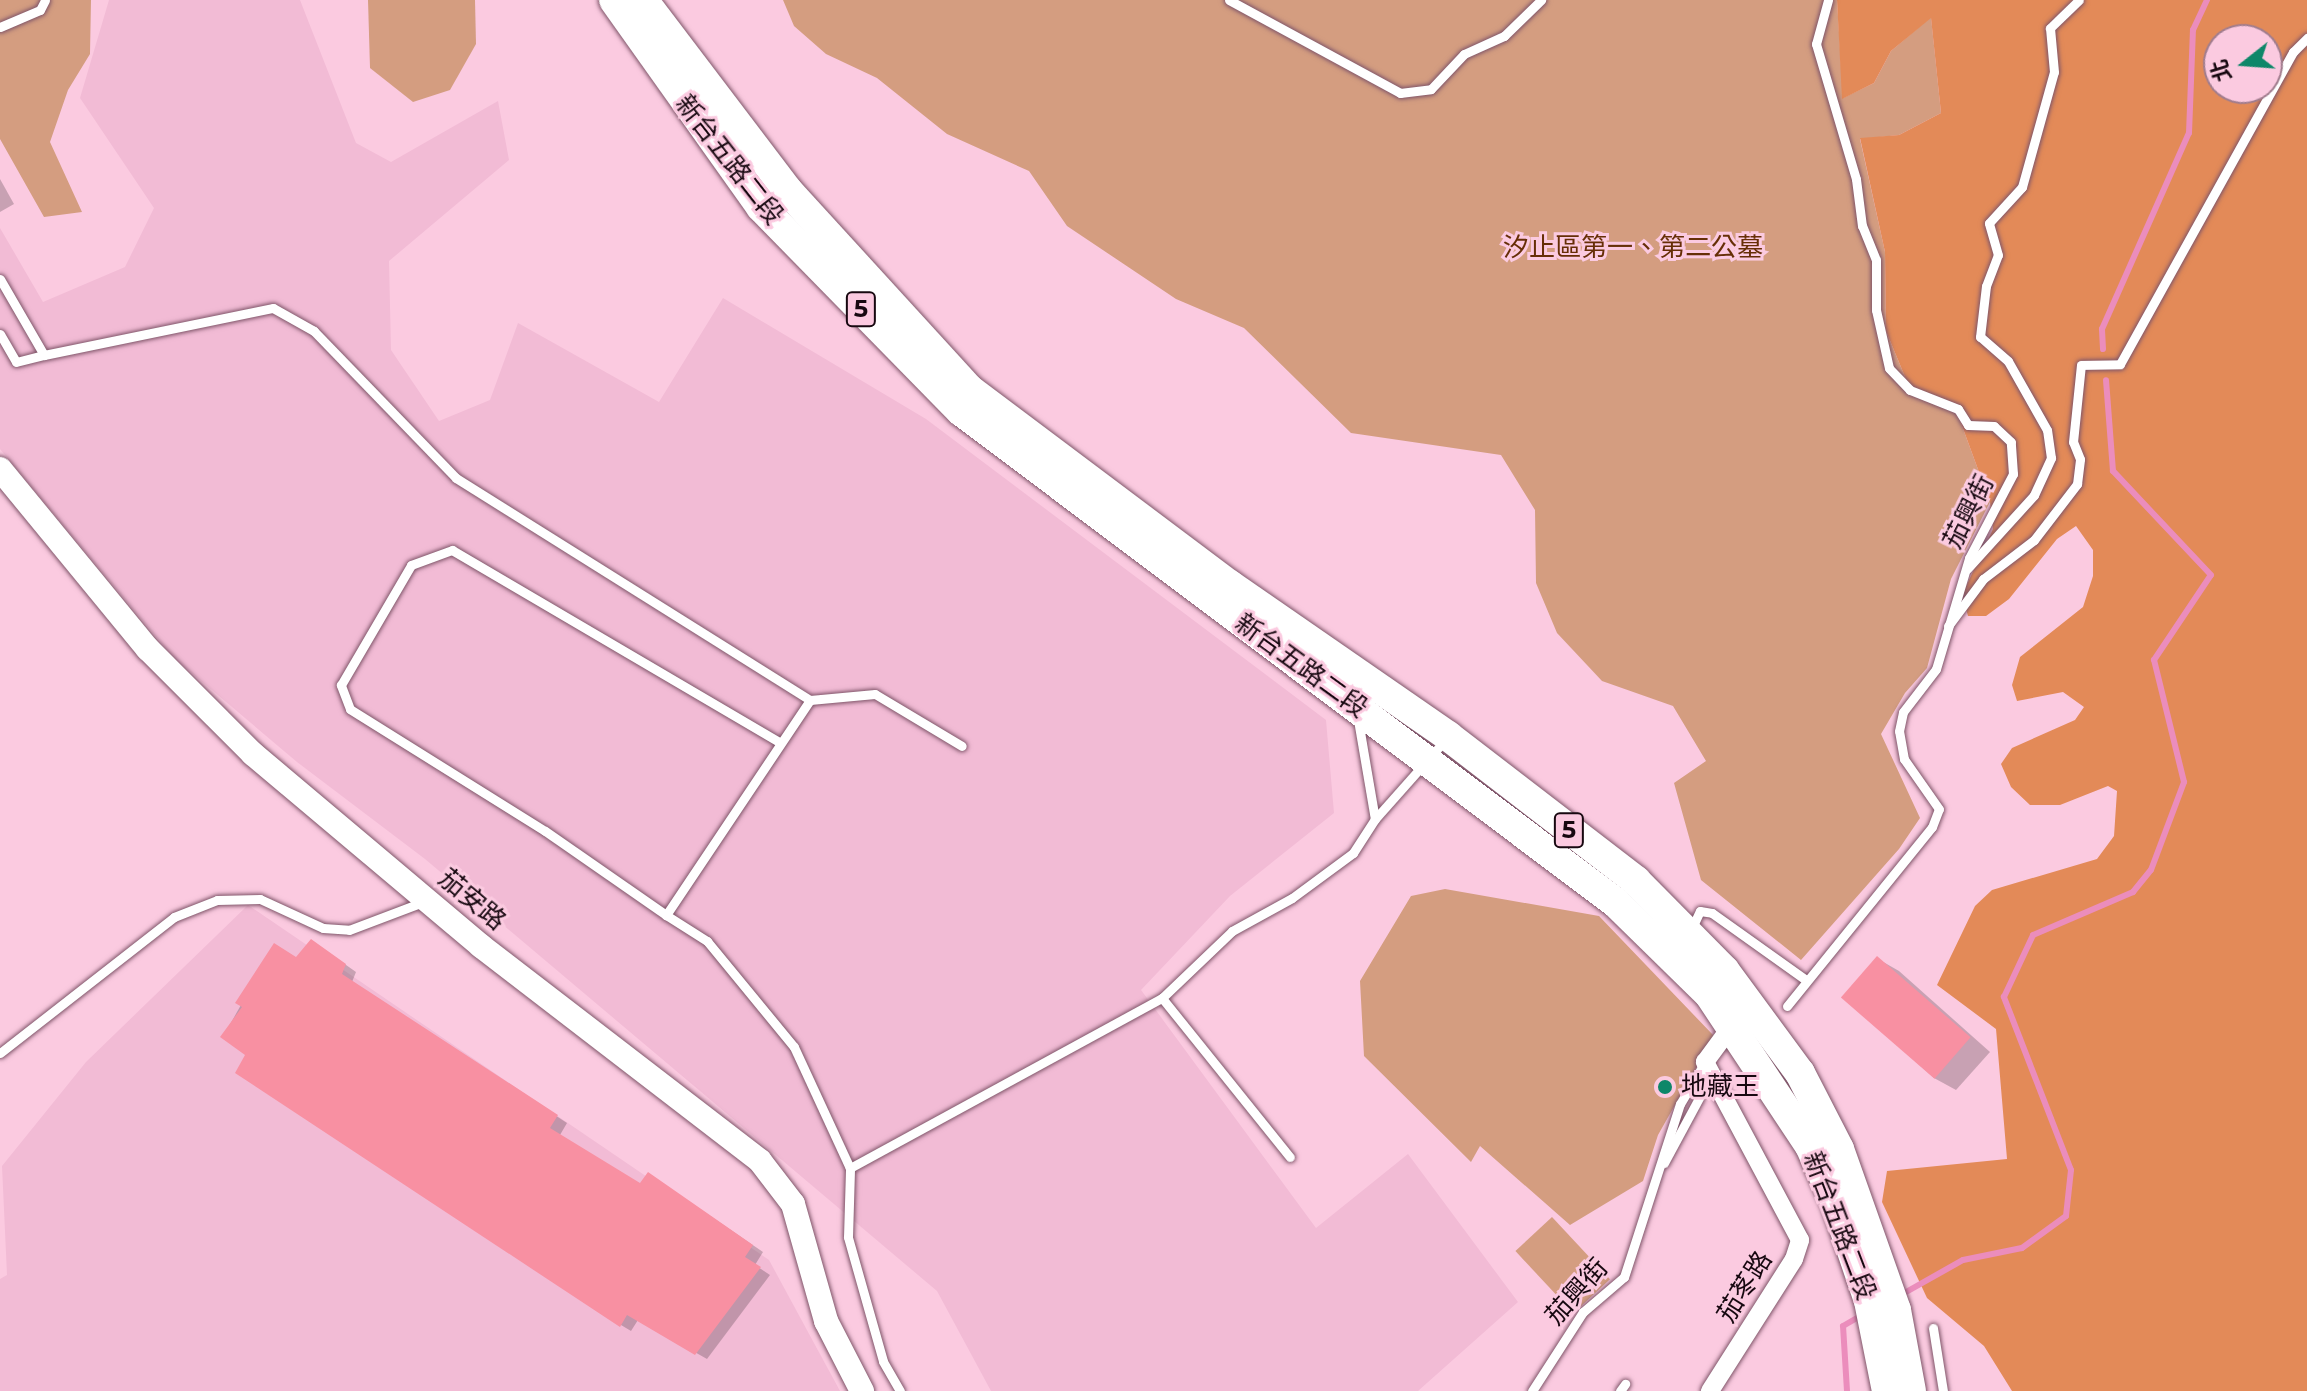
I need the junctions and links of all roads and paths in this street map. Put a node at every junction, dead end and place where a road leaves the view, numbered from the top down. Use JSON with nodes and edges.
{"nodes":[{"id":1,"x":45,"y":0,"type":"edge"},
{"id":2,"x":614,"y":0,"type":"edge"},
{"id":3,"x":643,"y":0,"type":"edge"},
{"id":4,"x":1229,"y":0,"type":"edge"},
{"id":5,"x":1541,"y":0,"type":"edge"},
{"id":6,"x":1828,"y":0,"type":"edge"},
{"id":7,"x":2079,"y":0,"type":"edge"},
{"id":8,"x":0,"y":27,"type":"edge"},
{"id":9,"x":2307,"y":38,"type":"edge"},
{"id":10,"x":0,"y":279,"type":"edge"},
{"id":11,"x":0,"y":334,"type":"edge"},
{"id":12,"x":44,"y":355,"type":"junction"},
{"id":13,"x":0,"y":469,"type":"edge"},
{"id":14,"x":1965,"y":571,"type":"junction"},
{"id":15,"x":1944,"y":632,"type":"junction"},
{"id":16,"x":1359,"y":692,"type":"junction"},
{"id":17,"x":810,"y":700,"type":"junction"},
{"id":18,"x":1448,"y":736,"type":"junction"},
{"id":19,"x":781,"y":743,"type":"junction"},
{"id":20,"x":962,"y":746,"type":"dead end"},
{"id":21,"x":1425,"y":758,"type":"junction"},
{"id":22,"x":1375,"y":819,"type":"junction"},
{"id":23,"x":428,"y":901,"type":"junction"},
{"id":24,"x":666,"y":915,"type":"junction"},
{"id":25,"x":1690,"y":933,"type":"junction"},
{"id":26,"x":1806,"y":980,"type":"junction"},
{"id":27,"x":1162,"y":998,"type":"junction"},
{"id":28,"x":1787,"y":1006,"type":"dead end"},
{"id":29,"x":1744,"y":1015,"type":"junction"},
{"id":30,"x":0,"y":1053,"type":"edge"},
{"id":31,"x":1770,"y":1056,"type":"junction"},
{"id":32,"x":1705,"y":1062,"type":"junction"},
{"id":33,"x":1699,"y":1098,"type":"dead end"},
{"id":34,"x":1290,"y":1157,"type":"dead end"},
{"id":35,"x":850,"y":1168,"type":"junction"},
{"id":36,"x":1658,"y":1172,"type":"junction"},
{"id":37,"x":1933,"y":1328,"type":"dead end"},
{"id":38,"x":862,"y":1391,"type":"edge"},
{"id":39,"x":900,"y":1391,"type":"edge"},
{"id":40,"x":1532,"y":1391,"type":"edge"},
{"id":41,"x":1710,"y":1391,"type":"edge"},
{"id":42,"x":1887,"y":1391,"type":"edge"},
{"id":43,"x":1911,"y":1391,"type":"edge"},
{"id":44,"x":1943,"y":1391,"type":"edge"}],
"edges":[{"from":1,"to":8,"type":"lane"},
{"from":2,"to":16,"type":"main road","name":"新台五路二段","number":"5"},
{"from":3,"to":16,"type":"main road","name":"新台五路二段","number":"5"},
{"from":4,"to":5,"type":"lane"},
{"from":6,"to":14,"type":"lane","name":"茄興街"},
{"from":7,"to":14,"type":"lane"},
{"from":9,"to":15,"type":"lane"},
{"from":10,"to":12,"type":"lane"},
{"from":11,"to":12,"type":"lane"},
{"from":12,"to":17,"type":"lane"},
{"from":13,"to":23,"type":"street","name":"茄安路"},
{"from":14,"to":15,"type":"lane","name":"茄興街"},
{"from":15,"to":26,"type":"lane","name":"茄興街"},
{"from":16,"to":18,"type":"main road","name":"新台五路二段","number":"5"},
{"from":16,"to":21,"type":"main road","name":"新台五路二段","number":"5"},
{"from":16,"to":22,"type":"lane"},
{"from":17,"to":19,"type":"lane"},
{"from":17,"to":20,"type":"lane"},
{"from":18,"to":21,"type":"lane"},
{"from":18,"to":25,"type":"main road","name":"新台五路二段","number":"5"},
{"from":19,"to":24,"type":"lane"},
{"from":19,"to":24,"type":"lane"},
{"from":21,"to":22,"type":"lane"},
{"from":21,"to":29,"type":"main road","name":"新台五路二段","number":"5"},
{"from":22,"to":27,"type":"lane"},
{"from":23,"to":30,"type":"lane"},
{"from":23,"to":38,"type":"street","name":"茄安路"},
{"from":24,"to":35,"type":"lane"},
{"from":25,"to":26,"type":"lane"},
{"from":25,"to":29,"type":"main road","name":"新台五路二段","number":"5"},
{"from":26,"to":28,"type":"lane","name":"茄興街"},
{"from":27,"to":34,"type":"lane"},
{"from":27,"to":35,"type":"lane"},
{"from":29,"to":31,"type":"main road","name":"新台五路二段","number":"5"},
{"from":29,"to":32,"type":"street"},
{"from":31,"to":42,"type":"main road","name":"新台五路二段","number":"5"},
{"from":31,"to":43,"type":"main road","name":"新台五路二段","number":"5"},
{"from":32,"to":36,"type":"lane","name":"茄興街"},
{"from":32,"to":41,"type":"street","name":"茄苳路"},
{"from":33,"to":36,"type":"lane","name":"茄興街"},
{"from":35,"to":39,"type":"lane"},
{"from":36,"to":40,"type":"lane","name":"茄興街"},
{"from":37,"to":44,"type":"lane"}]}
